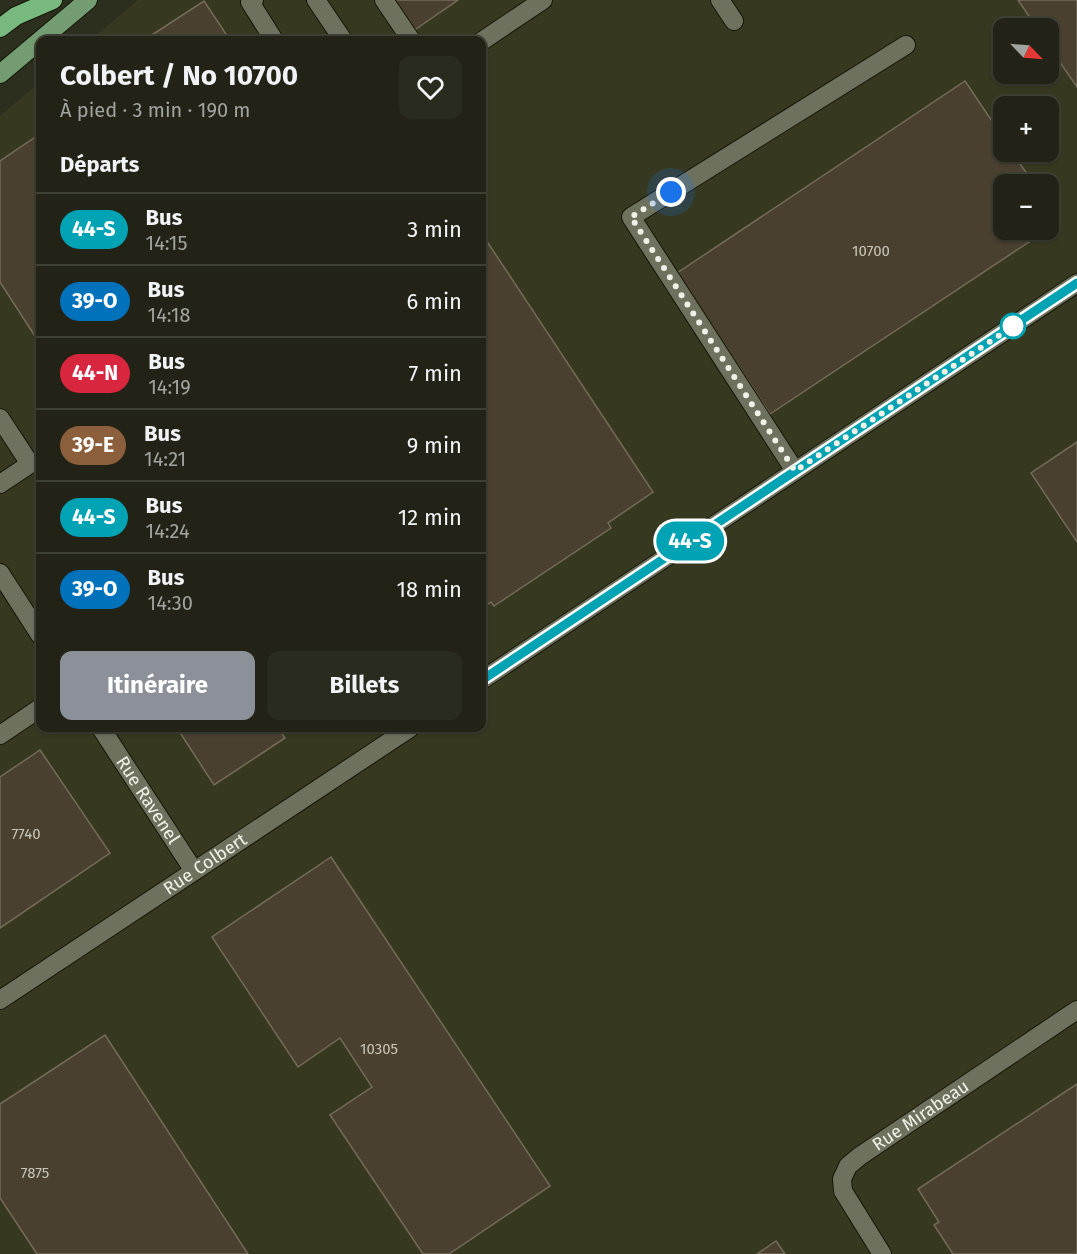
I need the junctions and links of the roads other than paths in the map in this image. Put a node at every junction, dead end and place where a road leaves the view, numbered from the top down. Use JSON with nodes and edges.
{"nodes":[{"id":1,"x":53,"y":0,"type":"edge"},
{"id":2,"x":88,"y":0,"type":"edge"},
{"id":3,"x":254,"y":0,"type":"edge"},
{"id":4,"x":316,"y":0,"type":"edge"},
{"id":5,"x":384,"y":0,"type":"edge"},
{"id":6,"x":543,"y":0,"type":"edge"},
{"id":7,"x":720,"y":0,"type":"edge"},
{"id":8,"x":734,"y":21,"type":"dead end"},
{"id":9,"x":0,"y":28,"type":"edge"},
{"id":10,"x":46,"y":36,"type":"edge"},
{"id":11,"x":271,"y":36,"type":"edge"},
{"id":12,"x":340,"y":36,"type":"edge"},
{"id":13,"x":408,"y":36,"type":"edge"},
{"id":14,"x":486,"y":38,"type":"edge"},
{"id":15,"x":36,"y":44,"type":"edge"},
{"id":16,"x":906,"y":45,"type":"dead end"},
{"id":17,"x":0,"y":75,"type":"edge"},
{"id":18,"x":1077,"y":283,"type":"edge"},
{"id":19,"x":0,"y":418,"type":"edge"},
{"id":20,"x":35,"y":460,"type":"edge"},
{"id":21,"x":795,"y":471,"type":"junction"},
{"id":22,"x":0,"y":484,"type":"edge"},
{"id":23,"x":0,"y":573,"type":"edge"},
{"id":24,"x":36,"y":629,"type":"edge"},
{"id":25,"x":486,"y":677,"type":"edge"},
{"id":26,"x":36,"y":710,"type":"edge"},
{"id":27,"x":3,"y":726,"type":"edge"},
{"id":28,"x":104,"y":732,"type":"edge"},
{"id":29,"x":404,"y":732,"type":"edge"},
{"id":30,"x":194,"y":871,"type":"junction"},
{"id":31,"x":0,"y":1000,"type":"edge"},
{"id":32,"x":1077,"y":1010,"type":"edge"},
{"id":33,"x":882,"y":1254,"type":"edge"}],
"edges":[{"from":1,"to":9,"type":"highway"},
{"from":2,"to":10,"type":"main road"},
{"from":3,"to":11,"type":"street"},
{"from":4,"to":12,"type":"street"},
{"from":5,"to":13,"type":"street"},
{"from":6,"to":14,"type":"street"},
{"from":7,"to":8,"type":"street"},
{"from":15,"to":17,"type":"main road"},
{"from":16,"to":21,"type":"street"},
{"from":18,"to":21,"type":"street"},
{"from":19,"to":20,"type":"street"},
{"from":20,"to":22,"type":"street"},
{"from":21,"to":25,"type":"street"},
{"from":23,"to":24,"type":"street"},
{"from":26,"to":27,"type":"street"},
{"from":28,"to":30,"type":"street","name":"Rue Ravenel"},
{"from":29,"to":30,"type":"street","name":"Rue Colbert"},
{"from":30,"to":31,"type":"street","name":"Rue Colbert"},
{"from":32,"to":33,"type":"street","name":"Rue Mirabeau"}]}
